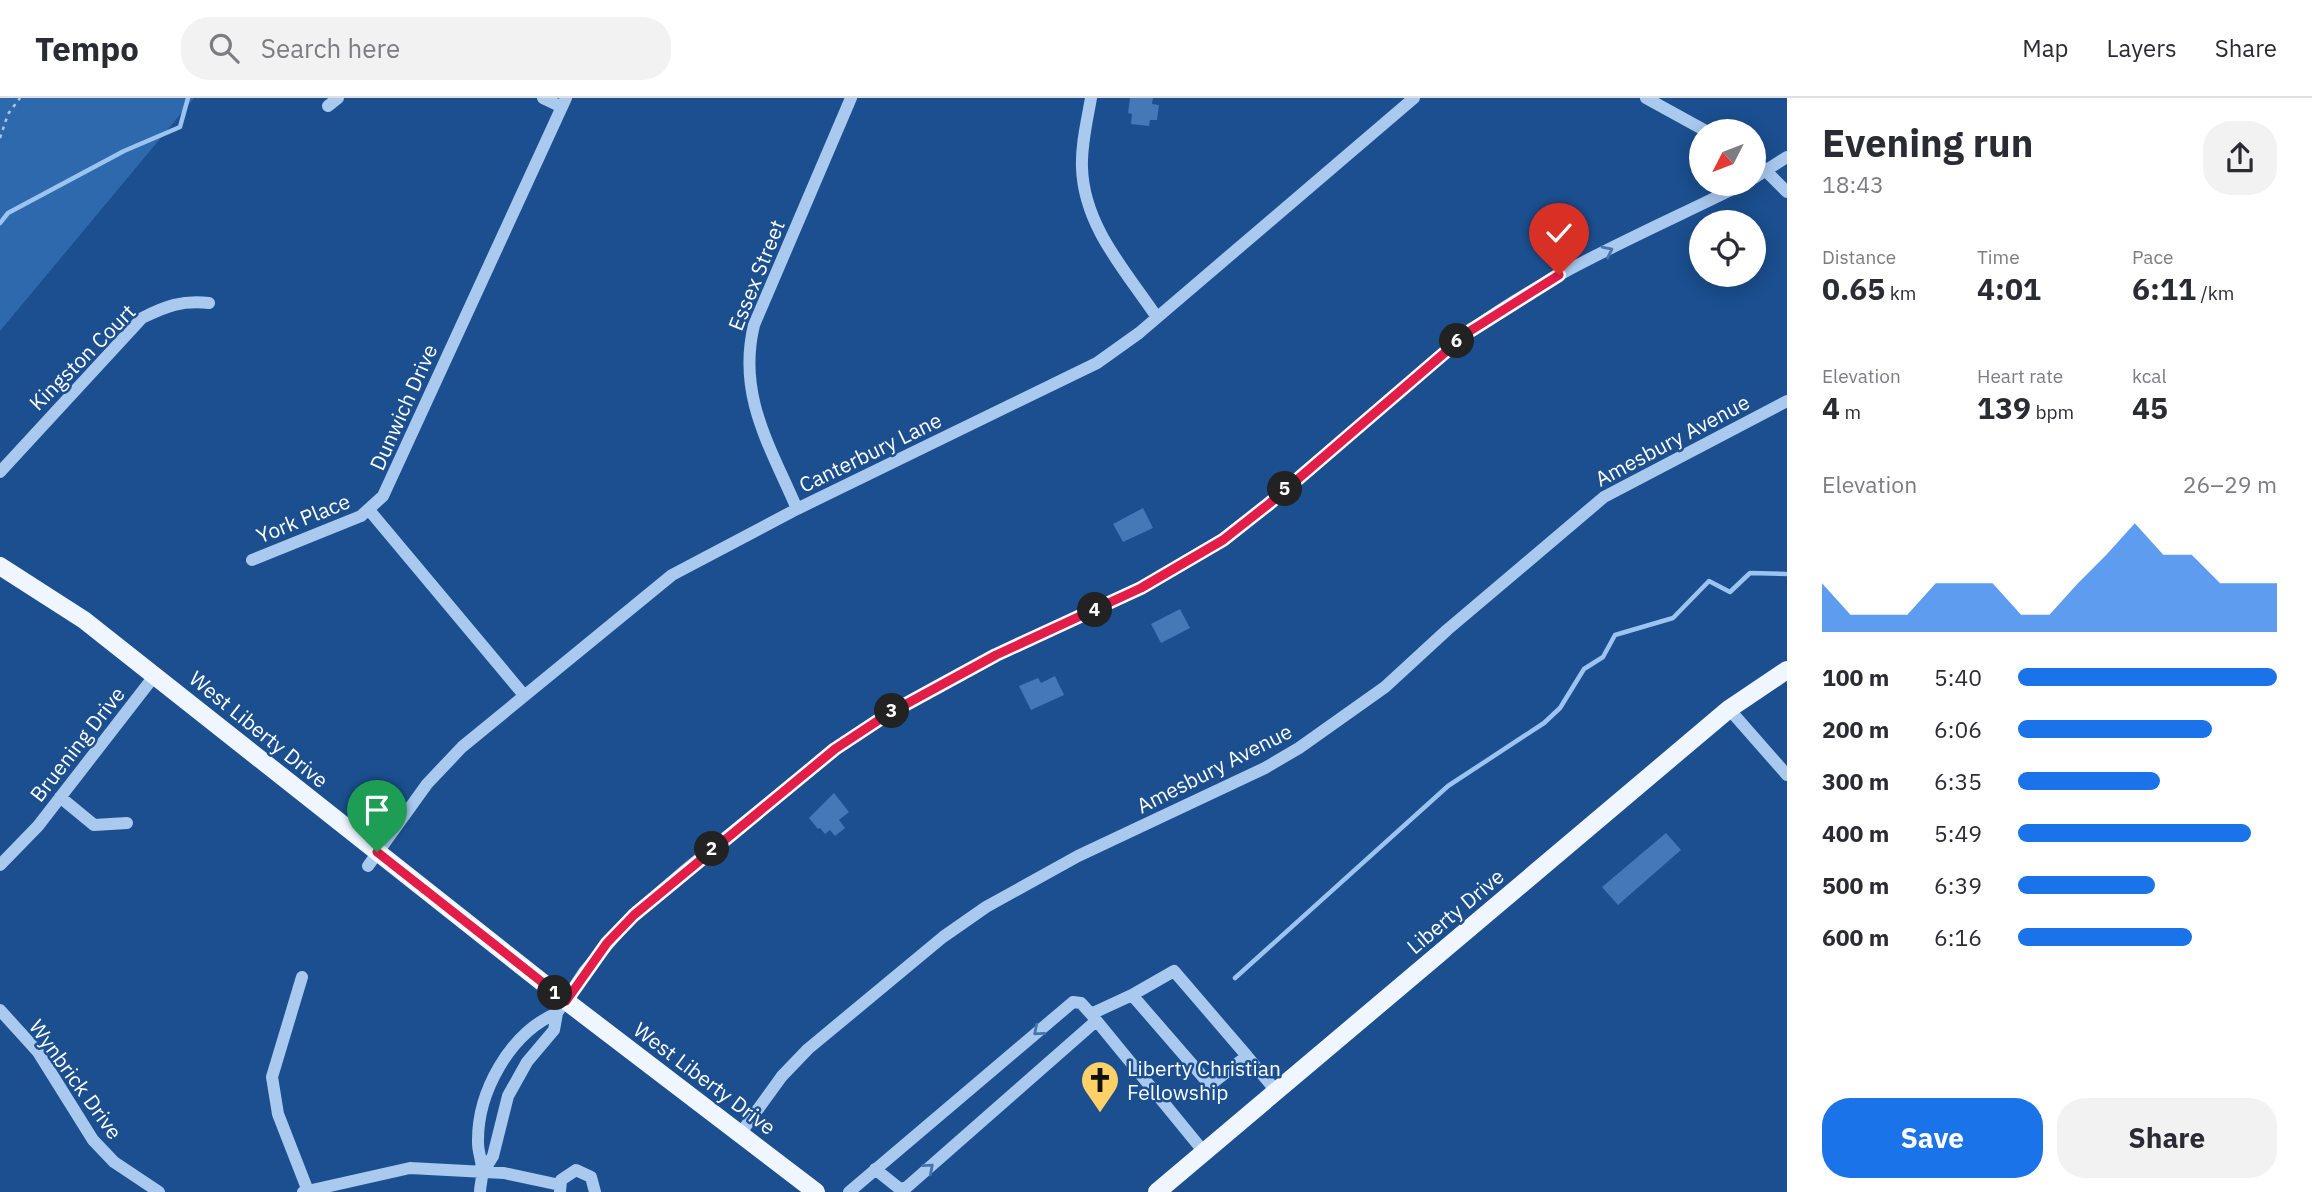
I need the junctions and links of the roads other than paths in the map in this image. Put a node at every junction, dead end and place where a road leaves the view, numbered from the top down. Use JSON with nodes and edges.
{"nodes":[{"id":1,"x":543,"y":98,"type":"edge"},
{"id":2,"x":850,"y":98,"type":"edge"},
{"id":3,"x":1091,"y":98,"type":"edge"},
{"id":4,"x":1414,"y":98,"type":"edge"},
{"id":5,"x":1646,"y":98,"type":"edge"},
{"id":6,"x":564,"y":103,"type":"edge"},
{"id":7,"x":1689,"y":122,"type":"edge"},
{"id":8,"x":1787,"y":157,"type":"edge"},
{"id":9,"x":1766,"y":171,"type":"edge"},
{"id":10,"x":1766,"y":177,"type":"edge"},
{"id":11,"x":1787,"y":192,"type":"edge"},
{"id":12,"x":1719,"y":196,"type":"edge"},
{"id":13,"x":209,"y":303,"type":"dead end"},
{"id":14,"x":1157,"y":316,"type":"junction"},
{"id":15,"x":1787,"y":401,"type":"edge"},
{"id":16,"x":0,"y":472,"type":"edge"},
{"id":17,"x":797,"y":509,"type":"junction"},
{"id":18,"x":369,"y":510,"type":"junction"},
{"id":19,"x":252,"y":559,"type":"dead end"},
{"id":20,"x":0,"y":566,"type":"edge"},
{"id":21,"x":1787,"y":670,"type":"edge"},
{"id":22,"x":155,"y":675,"type":"junction"},
{"id":23,"x":523,"y":694,"type":"junction"},
{"id":24,"x":1729,"y":709,"type":"junction"},
{"id":25,"x":1787,"y":775,"type":"edge"},
{"id":26,"x":60,"y":797,"type":"junction"},
{"id":27,"x":127,"y":823,"type":"dead end"},
{"id":28,"x":372,"y":859,"type":"junction"},
{"id":29,"x":0,"y":864,"type":"edge"},
{"id":30,"x":302,"y":977,"type":"dead end"},
{"id":31,"x":1132,"y":995,"type":"junction"},
{"id":32,"x":561,"y":1007,"type":"junction"},
{"id":33,"x":0,"y":1010,"type":"edge"},
{"id":34,"x":1094,"y":1018,"type":"junction"},
{"id":35,"x":512,"y":1050,"type":"junction"},
{"id":36,"x":1247,"y":1056,"type":"junction"},
{"id":37,"x":527,"y":1062,"type":"junction"},
{"id":38,"x":493,"y":1080,"type":"junction"},
{"id":39,"x":512,"y":1088,"type":"junction"},
{"id":40,"x":1276,"y":1091,"type":"junction"},
{"id":41,"x":480,"y":1124,"type":"junction"},
{"id":42,"x":499,"y":1128,"type":"junction"},
{"id":43,"x":740,"y":1134,"type":"junction"},
{"id":44,"x":1204,"y":1152,"type":"junction"},
{"id":45,"x":875,"y":1169,"type":"junction"},
{"id":46,"x":482,"y":1172,"type":"junction"},
{"id":47,"x":560,"y":1189,"type":"edge"},
{"id":48,"x":911,"y":1189,"type":"edge"},
{"id":49,"x":305,"y":1191,"type":"edge"},
{"id":50,"x":159,"y":1192,"type":"edge"},
{"id":51,"x":480,"y":1192,"type":"edge"},
{"id":52,"x":595,"y":1192,"type":"edge"},
{"id":53,"x":816,"y":1192,"type":"edge"},
{"id":54,"x":849,"y":1192,"type":"edge"},
{"id":55,"x":1157,"y":1192,"type":"edge"}],
"edges":[{"from":1,"to":6,"type":"street"},
{"from":2,"to":17,"type":"street","name":"Essex Street"},
{"from":3,"to":14,"type":"street"},
{"from":4,"to":14,"type":"street","name":"Canterbury Lane"},
{"from":5,"to":7,"type":"street"},
{"from":6,"to":18,"type":"street","name":"Dunwich Drive"},
{"from":8,"to":9,"type":"street"},
{"from":10,"to":11,"type":"street"},
{"from":32,"to":12,"type":"street","one_way":true},
{"from":13,"to":16,"type":"street","name":"Kingston Court"},
{"from":14,"to":17,"type":"street","name":"Canterbury Lane"},
{"from":15,"to":43,"type":"street","name":"Amesbury Avenue"},
{"from":17,"to":23,"type":"street","name":"Canterbury Lane"},
{"from":18,"to":19,"type":"street","name":"York Place"},
{"from":18,"to":23,"type":"street"},
{"from":20,"to":22,"type":"main road","name":"West Liberty Drive"},
{"from":21,"to":24,"type":"main road","name":"Liberty Drive"},
{"from":22,"to":26,"type":"street","name":"Bruening Drive"},
{"from":22,"to":28,"type":"main road","name":"West Liberty Drive"},
{"from":23,"to":28,"type":"street","name":"Canterbury Lane"},
{"from":24,"to":25,"type":"street"},
{"from":24,"to":40,"type":"main road","name":"Liberty Drive"},
{"from":26,"to":27,"type":"street"},
{"from":26,"to":29,"type":"street","name":"Bruening Drive"},
{"from":28,"to":32,"type":"main road","name":"West Liberty Drive"},
{"from":30,"to":49,"type":"street"},
{"from":31,"to":34,"type":"street"},
{"from":31,"to":36,"type":"street"},
{"from":31,"to":36,"type":"street"},
{"from":32,"to":35,"type":"street"},
{"from":32,"to":37,"type":"street"},
{"from":32,"to":43,"type":"main road","name":"West Liberty Drive"},
{"from":33,"to":50,"type":"street","name":"Wynbrick Drive"},
{"from":34,"to":44,"type":"street"},
{"from":34,"to":45,"type":"street","one_way":true},
{"from":48,"to":34,"type":"street","one_way":true},
{"from":35,"to":37,"type":"street"},
{"from":35,"to":38,"type":"street"},
{"from":36,"to":40,"type":"street"},
{"from":37,"to":39,"type":"street"},
{"from":38,"to":39,"type":"street"},
{"from":38,"to":41,"type":"street"},
{"from":39,"to":42,"type":"street"},
{"from":40,"to":44,"type":"main road","name":"Liberty Drive"},
{"from":41,"to":42,"type":"street"},
{"from":41,"to":46,"type":"street"},
{"from":42,"to":46,"type":"street"},
{"from":43,"to":53,"type":"main road","name":"West Liberty Drive"},
{"from":44,"to":55,"type":"main road","name":"Liberty Drive"},
{"from":45,"to":48,"type":"street"},
{"from":45,"to":54,"type":"street"},
{"from":46,"to":47,"type":"street"},
{"from":46,"to":49,"type":"street"},
{"from":46,"to":51,"type":"street"},
{"from":47,"to":52,"type":"street"}]}
